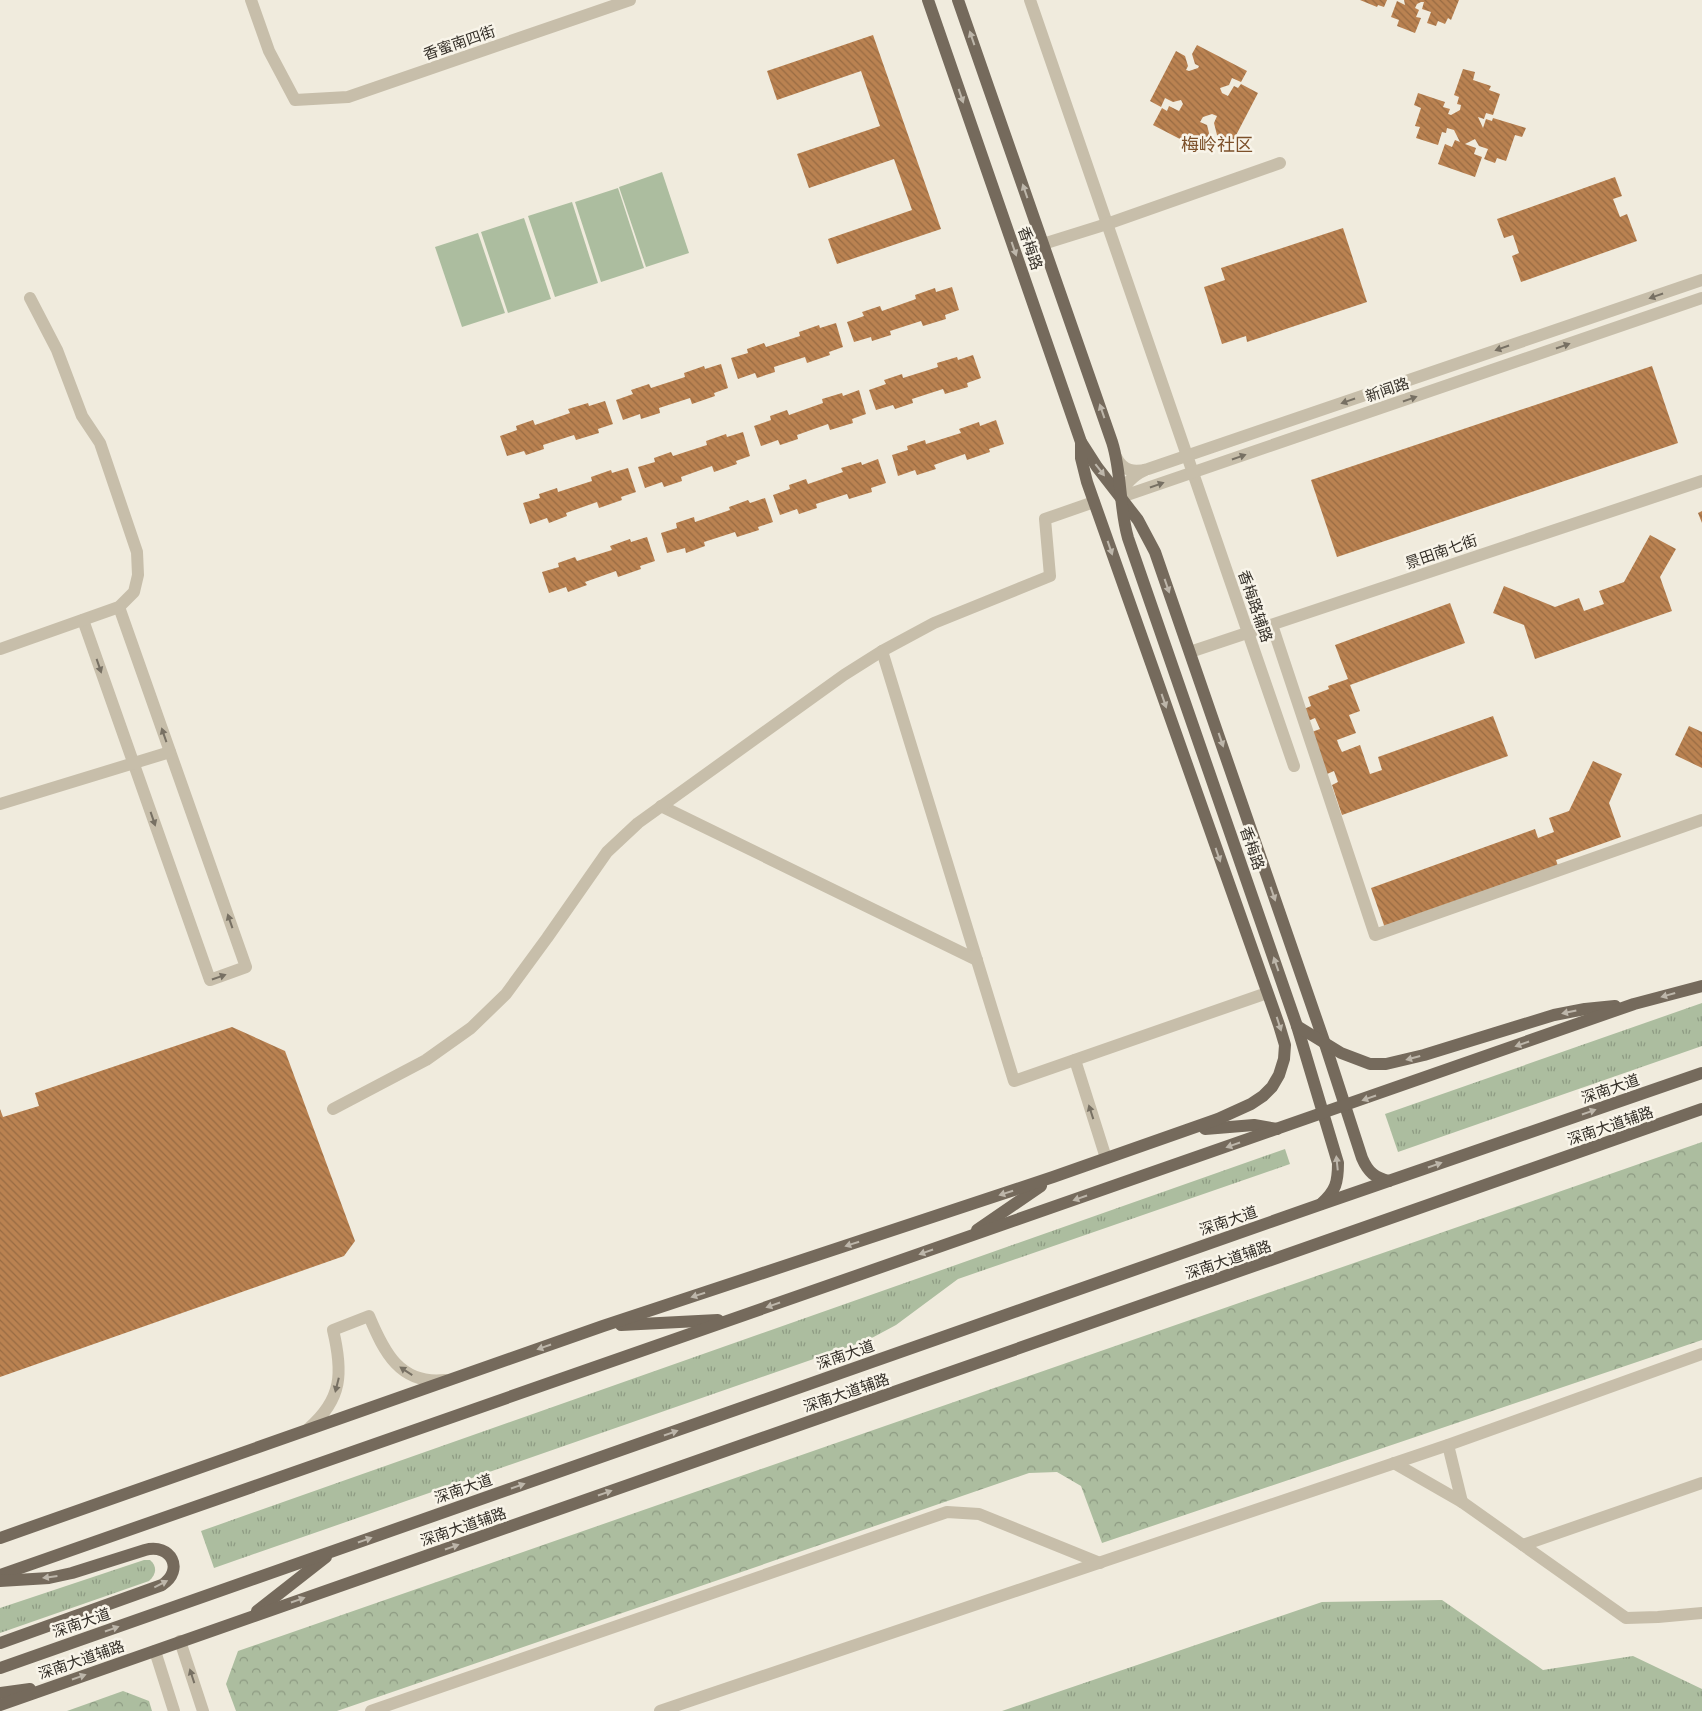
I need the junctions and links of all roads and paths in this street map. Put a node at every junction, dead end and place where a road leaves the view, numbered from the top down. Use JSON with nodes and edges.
{"nodes":[{"id":1,"x":251,"y":0,"type":"edge"},
{"id":2,"x":630,"y":0,"type":"edge"},
{"id":3,"x":928,"y":0,"type":"edge"},
{"id":4,"x":958,"y":0,"type":"edge"},
{"id":5,"x":1030,"y":0,"type":"edge"},
{"id":6,"x":1280,"y":163,"type":"dead end"},
{"id":7,"x":1107,"y":224,"type":"junction"},
{"id":8,"x":1044,"y":244,"type":"junction"},
{"id":9,"x":1702,"y":280,"type":"edge"},
{"id":10,"x":30,"y":298,"type":"dead end"},
{"id":11,"x":1702,"y":298,"type":"edge"},
{"id":12,"x":1081,"y":442,"type":"junction"},
{"id":13,"x":1187,"y":456,"type":"junction"},
{"id":14,"x":1116,"y":457,"type":"junction"},
{"id":15,"x":1148,"y":469,"type":"junction"},
{"id":16,"x":1193,"y":473,"type":"junction"},
{"id":17,"x":1702,"y":481,"type":"edge"},
{"id":18,"x":1121,"y":497,"type":"junction"},
{"id":19,"x":1094,"y":502,"type":"junction"},
{"id":20,"x":119,"y":607,"type":"junction"},
{"id":21,"x":82,"y":620,"type":"junction"},
{"id":22,"x":1272,"y":625,"type":"junction"},
{"id":23,"x":1248,"y":632,"type":"junction"},
{"id":24,"x":0,"y":648,"type":"edge"},
{"id":25,"x":882,"y":651,"type":"junction"},
{"id":26,"x":1190,"y":652,"type":"junction"},
{"id":27,"x":170,"y":752,"type":"junction"},
{"id":28,"x":134,"y":765,"type":"junction"},
{"id":29,"x":1294,"y":766,"type":"dead end"},
{"id":30,"x":0,"y":804,"type":"edge"},
{"id":31,"x":661,"y":806,"type":"junction"},
{"id":32,"x":1702,"y":820,"type":"edge"},
{"id":33,"x":977,"y":960,"type":"junction"},
{"id":34,"x":1702,"y":986,"type":"edge"},
{"id":35,"x":1267,"y":993,"type":"junction"},
{"id":36,"x":1634,"y":1004,"type":"junction"},
{"id":37,"x":1298,"y":1026,"type":"junction"},
{"id":38,"x":1325,"y":1044,"type":"junction"},
{"id":39,"x":1074,"y":1060,"type":"junction"},
{"id":40,"x":1702,"y":1073,"type":"edge"},
{"id":41,"x":1345,"y":1106,"type":"junction"},
{"id":42,"x":333,"y":1109,"type":"dead end"},
{"id":43,"x":1702,"y":1110,"type":"edge"},
{"id":44,"x":1323,"y":1114,"type":"junction"},
{"id":45,"x":1279,"y":1129,"type":"junction"},
{"id":46,"x":1168,"y":1137,"type":"junction"},
{"id":47,"x":1106,"y":1158,"type":"junction"},
{"id":48,"x":1053,"y":1177,"type":"junction"},
{"id":49,"x":1389,"y":1181,"type":"junction"},
{"id":50,"x":1319,"y":1205,"type":"junction"},
{"id":51,"x":964,"y":1239,"type":"junction"},
{"id":52,"x":733,"y":1319,"type":"junction"},
{"id":53,"x":603,"y":1326,"type":"junction"},
{"id":54,"x":1702,"y":1354,"type":"edge"},
{"id":55,"x":452,"y":1379,"type":"junction"},
{"id":56,"x":307,"y":1430,"type":"junction"},
{"id":57,"x":1448,"y":1445,"type":"junction"},
{"id":58,"x":1394,"y":1463,"type":"junction"},
{"id":59,"x":1702,"y":1483,"type":"edge"},
{"id":60,"x":1462,"y":1502,"type":"junction"},
{"id":61,"x":13,"y":1533,"type":"junction"},
{"id":62,"x":0,"y":1538,"type":"edge"},
{"id":63,"x":0,"y":1543,"type":"edge"},
{"id":64,"x":1522,"y":1545,"type":"junction"},
{"id":65,"x":336,"y":1550,"type":"junction"},
{"id":66,"x":1100,"y":1563,"type":"junction"},
{"id":67,"x":0,"y":1575,"type":"edge"},
{"id":68,"x":0,"y":1581,"type":"edge"},
{"id":69,"x":1702,"y":1613,"type":"edge"},
{"id":70,"x":249,"y":1617,"type":"junction"},
{"id":71,"x":180,"y":1641,"type":"junction"},
{"id":72,"x":0,"y":1643,"type":"edge"},
{"id":73,"x":154,"y":1651,"type":"junction"},
{"id":74,"x":0,"y":1668,"type":"edge"},
{"id":75,"x":53,"y":1686,"type":"junction"},
{"id":76,"x":0,"y":1693,"type":"edge"},
{"id":77,"x":0,"y":1705,"type":"edge"},
{"id":78,"x":174,"y":1711,"type":"edge"},
{"id":79,"x":203,"y":1711,"type":"edge"},
{"id":80,"x":371,"y":1711,"type":"edge"},
{"id":81,"x":660,"y":1711,"type":"edge"}],
"edges":[{"from":1,"to":2,"type":"street","name":"香蜜南四街"},
{"from":3,"to":12,"type":"main road","name":"香梅路","one_way":true},
{"from":8,"to":4,"type":"main road","name":"香梅路","one_way":true},
{"from":5,"to":7,"type":"street","name":"香梅路辅路"},
{"from":6,"to":7,"type":"street"},
{"from":7,"to":8,"type":"street"},
{"from":7,"to":13,"type":"street","name":"香梅路辅路"},
{"from":14,"to":8,"type":"main road","name":"香梅路","one_way":true},
{"from":9,"to":13,"type":"street","name":"新闻路","one_way":true},
{"from":10,"to":20,"type":"street"},
{"from":16,"to":11,"type":"street","name":"新闻路","one_way":true},
{"from":12,"to":18,"type":"main road","name":"香梅路","one_way":true},
{"from":12,"to":19,"type":"main road"},
{"from":13,"to":15,"type":"street","name":"新闻路"},
{"from":13,"to":16,"type":"street","name":"香梅路辅路"},
{"from":14,"to":15,"type":"street","name":"新闻路"},
{"from":14,"to":18,"type":"main road","name":"香梅路"},
{"from":15,"to":18,"type":"street","name":"新闻路"},
{"from":18,"to":16,"type":"street","name":"新闻路","one_way":true},
{"from":16,"to":23,"type":"street","name":"香梅路辅路"},
{"from":17,"to":22,"type":"street","name":"景田南七街"},
{"from":18,"to":26,"type":"main road","name":"香梅路","one_way":true},
{"from":37,"to":18,"type":"main road","name":"香梅路","one_way":true},
{"from":19,"to":25,"type":"street"},
{"from":19,"to":35,"type":"main road","one_way":true},
{"from":20,"to":21,"type":"street"},
{"from":27,"to":20,"type":"street","one_way":true},
{"from":21,"to":24,"type":"street"},
{"from":21,"to":28,"type":"street","one_way":true},
{"from":22,"to":23,"type":"street","name":"景田南七街"},
{"from":22,"to":32,"type":"street"},
{"from":23,"to":26,"type":"street","name":"景田南七街"},
{"from":23,"to":29,"type":"street","name":"香梅路辅路"},
{"from":25,"to":31,"type":"street"},
{"from":25,"to":33,"type":"street"},
{"from":26,"to":38,"type":"main road","name":"香梅路","one_way":true},
{"from":27,"to":28,"type":"street"},
{"from":28,"to":27,"type":"street","one_way":true},
{"from":28,"to":30,"type":"street"},
{"from":31,"to":33,"type":"street"},
{"from":31,"to":42,"type":"street"},
{"from":33,"to":39,"type":"street"},
{"from":34,"to":36,"type":"main road","one_way":true},
{"from":35,"to":39,"type":"street"},
{"from":35,"to":46,"type":"main road","one_way":true},
{"from":36,"to":38,"type":"main road","one_way":true},
{"from":36,"to":41,"type":"main road","one_way":true},
{"from":37,"to":38,"type":"main road"},
{"from":37,"to":44,"type":"main road","name":"香梅路"},
{"from":38,"to":41,"type":"main road","name":"香梅路"},
{"from":47,"to":39,"type":"street","one_way":true},
{"from":49,"to":40,"type":"main road","name":"深南大道","one_way":true},
{"from":41,"to":44,"type":"main road"},
{"from":41,"to":49,"type":"main road","name":"香梅路"},
{"from":70,"to":43,"type":"main road","name":"深南大道辅路","one_way":true},
{"from":44,"to":45,"type":"main road"},
{"from":50,"to":44,"type":"main road","name":"香梅路","one_way":true},
{"from":45,"to":46,"type":"main road"},
{"from":45,"to":51,"type":"main road","one_way":true},
{"from":46,"to":47,"type":"main road"},
{"from":47,"to":48,"type":"main road"},
{"from":48,"to":51,"type":"main road"},
{"from":48,"to":53,"type":"main road","one_way":true},
{"from":49,"to":50,"type":"main road","name":"深南大道"},
{"from":65,"to":50,"type":"main road","name":"深南大道","one_way":true},
{"from":51,"to":52,"type":"main road","one_way":true},
{"from":52,"to":53,"type":"main road"},
{"from":52,"to":67,"type":"main road"},
{"from":53,"to":55,"type":"main road","one_way":true},
{"from":54,"to":57,"type":"street"},
{"from":55,"to":56,"type":"main road"},
{"from":55,"to":56,"type":"street","one_way":true},
{"from":56,"to":61,"type":"main road"},
{"from":57,"to":58,"type":"street"},
{"from":57,"to":60,"type":"street"},
{"from":58,"to":60,"type":"street"},
{"from":58,"to":66,"type":"street"},
{"from":59,"to":64,"type":"street"},
{"from":60,"to":64,"type":"street"},
{"from":61,"to":62,"type":"main road"},
{"from":61,"to":63,"type":"main road"},
{"from":64,"to":69,"type":"street"},
{"from":65,"to":70,"type":"main road"},
{"from":74,"to":65,"type":"main road","name":"深南大道","one_way":true},
{"from":66,"to":80,"type":"street"},
{"from":66,"to":81,"type":"street"},
{"from":72,"to":68,"type":"main road","one_way":true},
{"from":70,"to":71,"type":"main road","name":"深南大道辅路"},
{"from":71,"to":73,"type":"main road","name":"深南大道辅路"},
{"from":79,"to":71,"type":"street","one_way":true},
{"from":75,"to":73,"type":"main road","name":"深南大道辅路","one_way":true},
{"from":73,"to":78,"type":"street"},
{"from":75,"to":76,"type":"main road"},
{"from":75,"to":77,"type":"main road","name":"深南大道辅路"}]}
